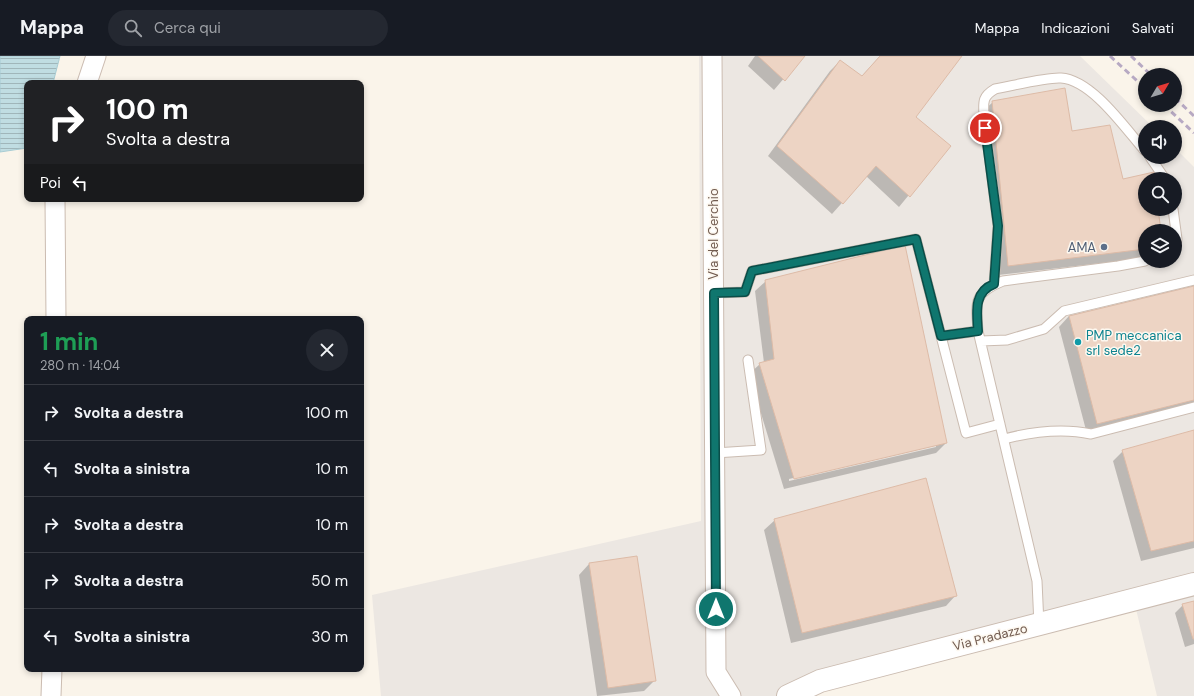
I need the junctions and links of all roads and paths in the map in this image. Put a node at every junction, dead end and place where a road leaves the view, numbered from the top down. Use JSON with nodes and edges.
{"nodes":[{"id":1,"x":96,"y":56,"type":"edge"},
{"id":2,"x":712,"y":56,"type":"edge"},
{"id":3,"x":88,"y":80,"type":"edge"},
{"id":4,"x":1138,"y":143,"type":"edge"},
{"id":5,"x":55,"y":202,"type":"edge"},
{"id":6,"x":1138,"y":262,"type":"edge"},
{"id":7,"x":1194,"y":280,"type":"edge"},
{"id":8,"x":994,"y":284,"type":"junction"},
{"id":9,"x":714,"y":293,"type":"junction"},
{"id":10,"x":56,"y":316,"type":"edge"},
{"id":11,"x":978,"y":331,"type":"junction"},
{"id":12,"x":941,"y":336,"type":"junction"},
{"id":13,"x":981,"y":340,"type":"junction"},
{"id":14,"x":748,"y":360,"type":"dead end"},
{"id":15,"x":1194,"y":407,"type":"edge"},
{"id":16,"x":1000,"y":424,"type":"junction"},
{"id":17,"x":1004,"y":439,"type":"junction"},
{"id":18,"x":715,"y":453,"type":"junction"},
{"id":19,"x":1194,"y":584,"type":"edge"},
{"id":20,"x":1039,"y":625,"type":"junction"},
{"id":21,"x":52,"y":672,"type":"edge"},
{"id":22,"x":51,"y":696,"type":"edge"},
{"id":23,"x":731,"y":696,"type":"edge"},
{"id":24,"x":788,"y":696,"type":"edge"}],
"edges":[{"from":1,"to":3,"type":"street"},
{"from":2,"to":9,"type":"street","name":"Via del Cerchio"},
{"from":4,"to":8,"type":"lane"},
{"from":5,"to":10,"type":"street"},
{"from":6,"to":8,"type":"lane"},
{"from":7,"to":13,"type":"lane"},
{"from":8,"to":11,"type":"lane"},
{"from":9,"to":12,"type":"lane"},
{"from":9,"to":18,"type":"street","name":"Via del Cerchio"},
{"from":11,"to":12,"type":"lane"},
{"from":11,"to":13,"type":"lane"},
{"from":12,"to":16,"type":"lane"},
{"from":13,"to":16,"type":"lane"},
{"from":14,"to":18,"type":"lane"},
{"from":15,"to":17,"type":"lane"},
{"from":16,"to":17,"type":"lane"},
{"from":17,"to":20,"type":"lane"},
{"from":18,"to":23,"type":"street","name":"Via del Cerchio"},
{"from":19,"to":20,"type":"street","name":"Via Pradazzo"},
{"from":20,"to":24,"type":"street","name":"Via Pradazzo"},
{"from":21,"to":22,"type":"street"}]}
